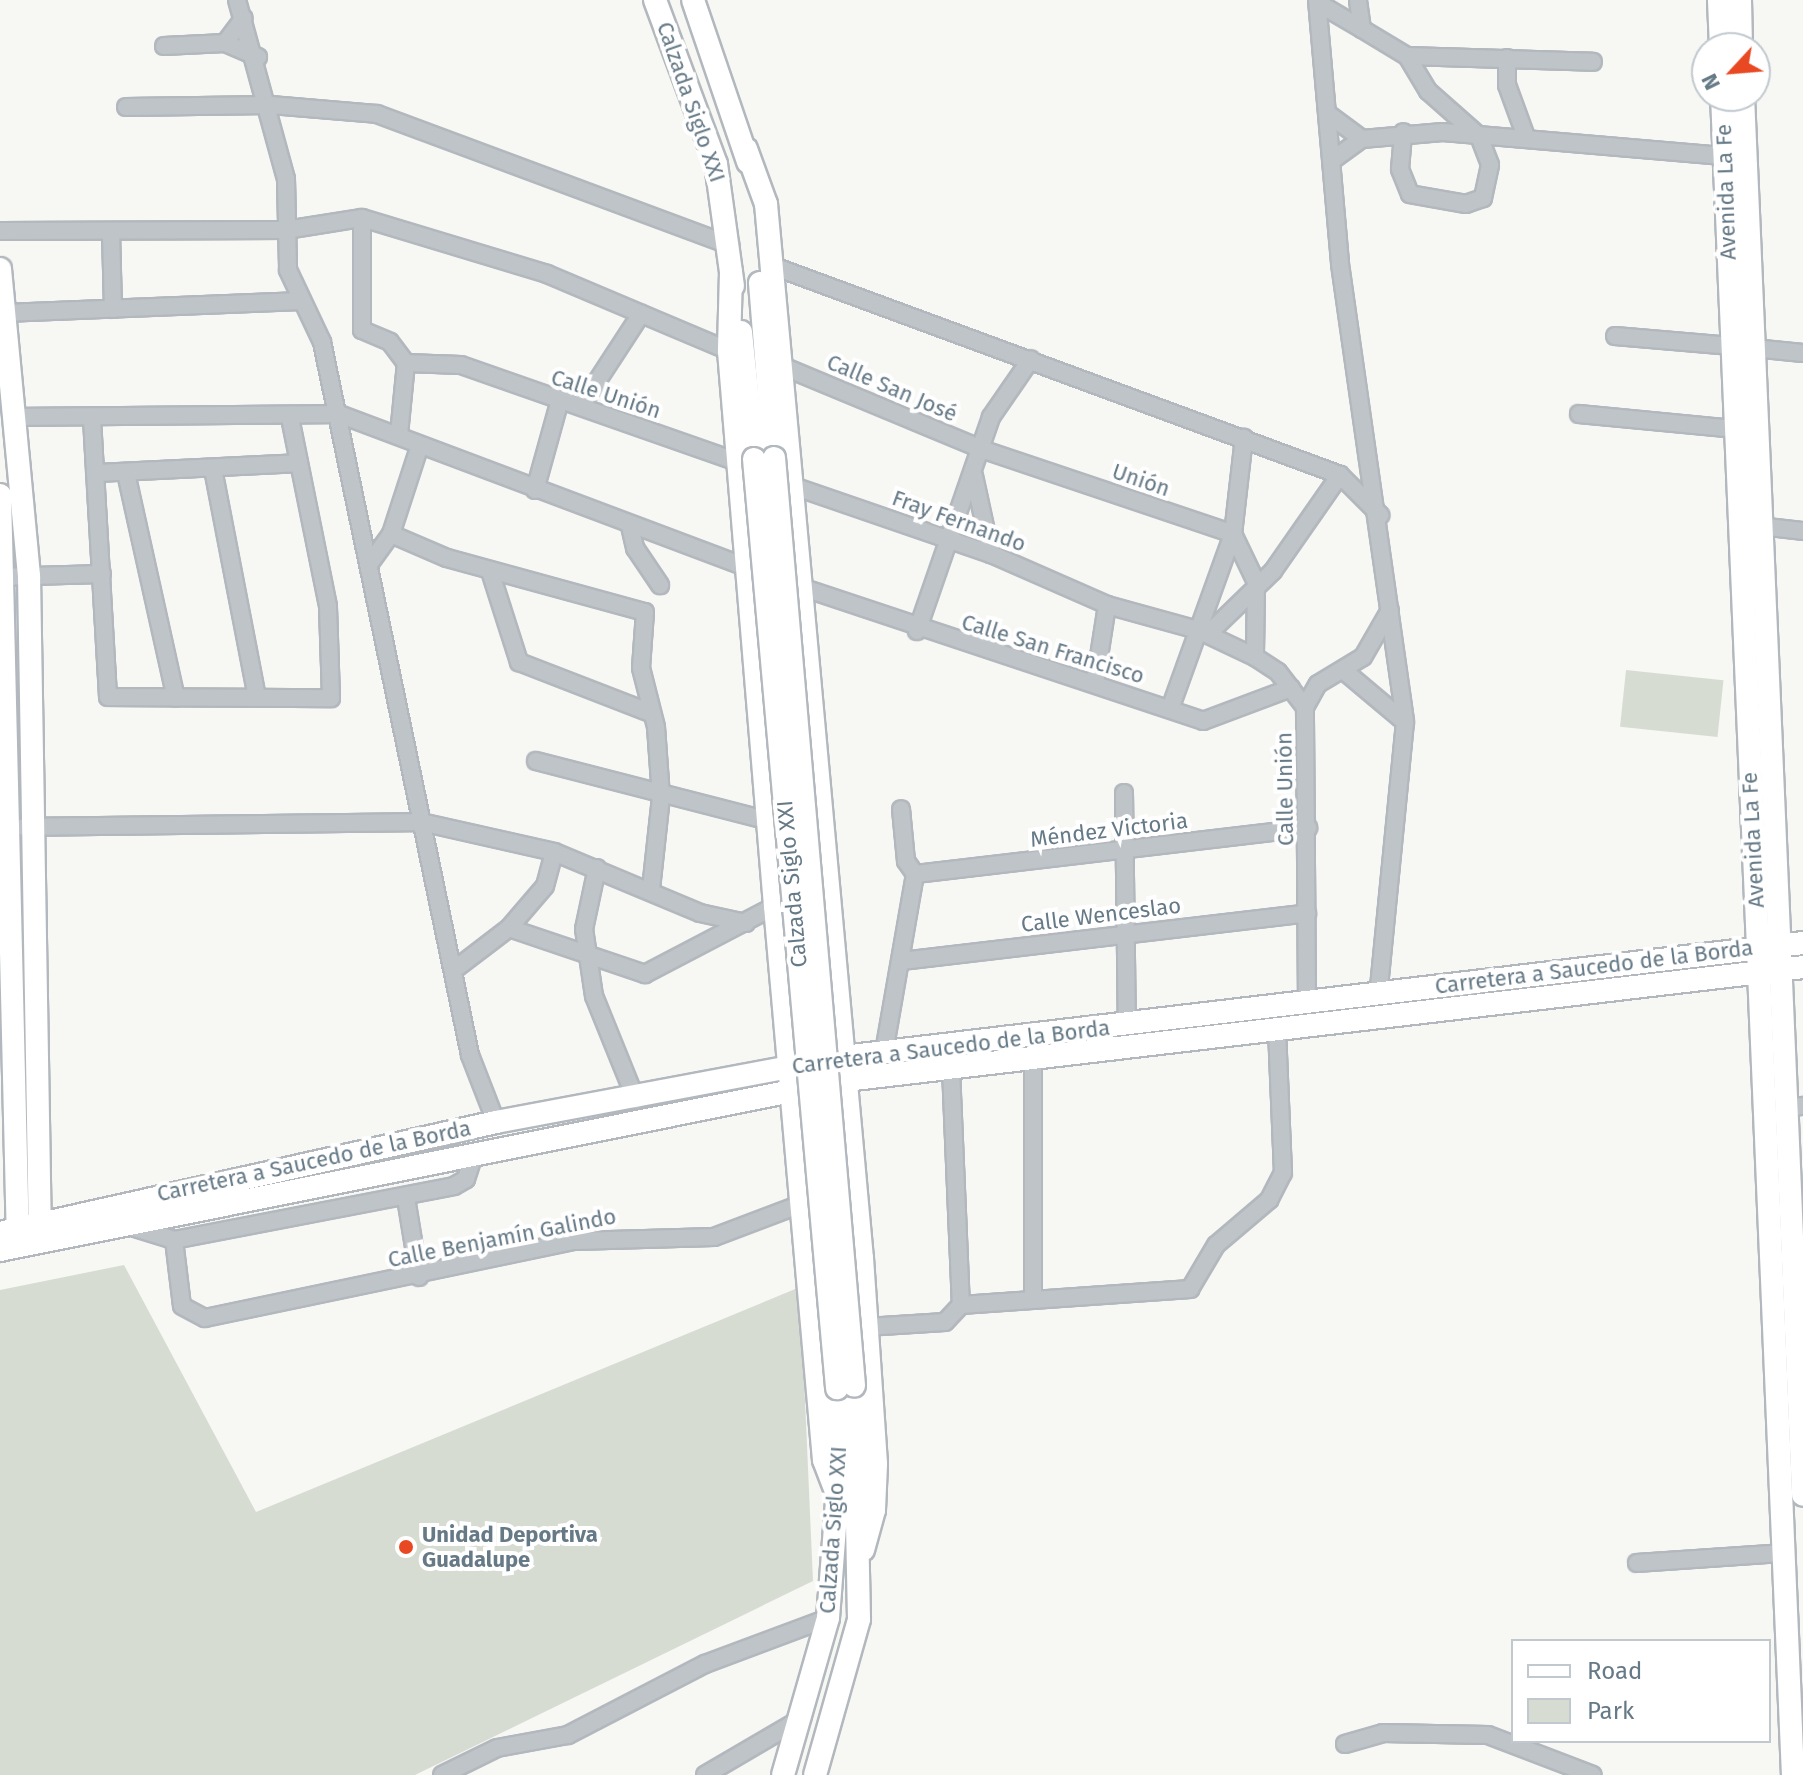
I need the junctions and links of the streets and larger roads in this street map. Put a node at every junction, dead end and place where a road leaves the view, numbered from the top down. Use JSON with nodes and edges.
{"nodes":[{"id":1,"x":237,"y":0,"type":"edge"},
{"id":2,"x":655,"y":0,"type":"edge"},
{"id":3,"x":693,"y":0,"type":"edge"},
{"id":4,"x":1358,"y":0,"type":"edge"},
{"id":5,"x":1719,"y":0,"type":"edge"},
{"id":6,"x":1740,"y":0,"type":"edge"},
{"id":7,"x":1318,"y":2,"type":"edge"},
{"id":8,"x":244,"y":18,"type":"junction"},
{"id":9,"x":1362,"y":29,"type":"junction"},
{"id":10,"x":1720,"y":32,"type":"edge"},
{"id":11,"x":1741,"y":32,"type":"edge"},
{"id":12,"x":225,"y":43,"type":"junction"},
{"id":13,"x":164,"y":46,"type":"dead end"},
{"id":14,"x":1407,"y":56,"type":"junction"},
{"id":15,"x":258,"y":57,"type":"junction"},
{"id":16,"x":1507,"y":58,"type":"junction"},
{"id":17,"x":1593,"y":62,"type":"dead end"},
{"id":18,"x":270,"y":105,"type":"junction"},
{"id":19,"x":126,"y":107,"type":"dead end"},
{"id":20,"x":1725,"y":112,"type":"edge"},
{"id":21,"x":1741,"y":112,"type":"edge"},
{"id":22,"x":1328,"y":114,"type":"junction"},
{"id":23,"x":1403,"y":132,"type":"junction"},
{"id":24,"x":1479,"y":136,"type":"junction"},
{"id":25,"x":1526,"y":137,"type":"junction"},
{"id":26,"x":1362,"y":139,"type":"junction"},
{"id":27,"x":746,"y":149,"type":"junction"},
{"id":28,"x":1734,"y":157,"type":"junction"},
{"id":29,"x":1334,"y":159,"type":"junction"},
{"id":30,"x":362,"y":218,"type":"junction"},
{"id":31,"x":286,"y":230,"type":"junction"},
{"id":32,"x":0,"y":231,"type":"edge"},
{"id":33,"x":111,"y":232,"type":"junction"},
{"id":34,"x":730,"y":245,"type":"junction"},
{"id":35,"x":773,"y":266,"type":"junction"},
{"id":36,"x":0,"y":269,"type":"edge"},
{"id":37,"x":731,"y":272,"type":"junction"},
{"id":38,"x":300,"y":301,"type":"junction"},
{"id":39,"x":113,"y":309,"type":"junction"},
{"id":40,"x":5,"y":313,"type":"junction"},
{"id":41,"x":641,"y":314,"type":"junction"},
{"id":42,"x":1615,"y":336,"type":"dead end"},
{"id":43,"x":1742,"y":347,"type":"junction"},
{"id":44,"x":729,"y":351,"type":"junction"},
{"id":45,"x":1803,"y":353,"type":"edge"},
{"id":46,"x":1031,"y":359,"type":"junction"},
{"id":47,"x":406,"y":363,"type":"junction"},
{"id":48,"x":782,"y":366,"type":"junction"},
{"id":49,"x":560,"y":400,"type":"junction"},
{"id":50,"x":581,"y":406,"type":"junction"},
{"id":51,"x":339,"y":414,"type":"junction"},
{"id":52,"x":1579,"y":414,"type":"dead end"},
{"id":53,"x":17,"y":417,"type":"junction"},
{"id":54,"x":290,"y":417,"type":"junction"},
{"id":55,"x":92,"y":419,"type":"junction"},
{"id":56,"x":1736,"y":429,"type":"junction"},
{"id":57,"x":399,"y":435,"type":"junction"},
{"id":58,"x":1244,"y":438,"type":"junction"},
{"id":59,"x":419,"y":448,"type":"junction"},
{"id":60,"x":984,"y":450,"type":"junction"},
{"id":61,"x":755,"y":460,"type":"junction"},
{"id":62,"x":299,"y":463,"type":"junction"},
{"id":63,"x":213,"y":469,"type":"junction"},
{"id":64,"x":95,"y":473,"type":"junction"},
{"id":65,"x":126,"y":473,"type":"junction"},
{"id":66,"x":1340,"y":475,"type":"junction"},
{"id":67,"x":974,"y":476,"type":"junction"},
{"id":68,"x":793,"y":486,"type":"junction"},
{"id":69,"x":535,"y":490,"type":"junction"},
{"id":70,"x":0,"y":497,"type":"edge"},
{"id":71,"x":1380,"y":515,"type":"junction"},
{"id":72,"x":1748,"y":525,"type":"junction"},
{"id":73,"x":630,"y":526,"type":"junction"},
{"id":74,"x":1803,"y":531,"type":"edge"},
{"id":75,"x":391,"y":534,"type":"junction"},
{"id":76,"x":1233,"y":534,"type":"junction"},
{"id":77,"x":949,"y":538,"type":"junction"},
{"id":78,"x":991,"y":554,"type":"junction"},
{"id":79,"x":370,"y":563,"type":"junction"},
{"id":80,"x":747,"y":567,"type":"junction"},
{"id":81,"x":490,"y":571,"type":"junction"},
{"id":82,"x":102,"y":574,"type":"junction"},
{"id":83,"x":1256,"y":582,"type":"junction"},
{"id":84,"x":660,"y":585,"type":"dead end"},
{"id":85,"x":12,"y":587,"type":"edge"},
{"id":86,"x":801,"y":587,"type":"junction"},
{"id":87,"x":1107,"y":605,"type":"junction"},
{"id":88,"x":1391,"y":608,"type":"junction"},
{"id":89,"x":917,"y":631,"type":"junction"},
{"id":90,"x":1203,"y":632,"type":"junction"},
{"id":91,"x":1255,"y":657,"type":"junction"},
{"id":92,"x":1343,"y":670,"type":"junction"},
{"id":93,"x":4,"y":678,"type":"edge"},
{"id":94,"x":1095,"y":682,"type":"junction"},
{"id":95,"x":1291,"y":688,"type":"junction"},
{"id":96,"x":176,"y":698,"type":"junction"},
{"id":97,"x":257,"y":698,"type":"junction"},
{"id":98,"x":1305,"y":707,"type":"junction"},
{"id":99,"x":1170,"y":709,"type":"junction"},
{"id":100,"x":648,"y":712,"type":"junction"},
{"id":101,"x":1405,"y":722,"type":"junction"},
{"id":102,"x":5,"y":758,"type":"edge"},
{"id":103,"x":536,"y":761,"type":"dead end"},
{"id":104,"x":1124,"y":793,"type":"dead end"},
{"id":105,"x":661,"y":797,"type":"junction"},
{"id":106,"x":901,"y":809,"type":"dead end"},
{"id":107,"x":769,"y":821,"type":"junction"},
{"id":108,"x":421,"y":822,"type":"junction"},
{"id":109,"x":21,"y":827,"type":"junction"},
{"id":110,"x":1308,"y":828,"type":"junction"},
{"id":111,"x":1126,"y":851,"type":"junction"},
{"id":112,"x":554,"y":852,"type":"junction"},
{"id":113,"x":597,"y":868,"type":"junction"},
{"id":114,"x":915,"y":874,"type":"junction"},
{"id":115,"x":651,"y":889,"type":"junction"},
{"id":116,"x":775,"y":906,"type":"junction"},
{"id":117,"x":1307,"y":913,"type":"junction"},
{"id":118,"x":746,"y":923,"type":"junction"},
{"id":119,"x":509,"y":928,"type":"junction"},
{"id":120,"x":1126,"y":933,"type":"junction"},
{"id":121,"x":1803,"y":943,"type":"edge"},
{"id":122,"x":1768,"y":945,"type":"junction"},
{"id":123,"x":588,"y":952,"type":"junction"},
{"id":124,"x":901,"y":961,"type":"junction"},
{"id":125,"x":1803,"y":967,"type":"edge"},
{"id":126,"x":454,"y":970,"type":"junction"},
{"id":127,"x":1769,"y":971,"type":"junction"},
{"id":128,"x":1378,"y":996,"type":"junction"},
{"id":129,"x":1307,"y":1005,"type":"junction"},
{"id":130,"x":839,"y":1011,"type":"junction"},
{"id":131,"x":789,"y":1023,"type":"junction"},
{"id":132,"x":1127,"y":1024,"type":"junction"},
{"id":133,"x":1277,"y":1028,"type":"junction"},
{"id":134,"x":884,"y":1052,"type":"junction"},
{"id":135,"x":843,"y":1057,"type":"junction"},
{"id":136,"x":1033,"y":1059,"type":"junction"},
{"id":137,"x":794,"y":1066,"type":"junction"},
{"id":138,"x":951,"y":1069,"type":"junction"},
{"id":139,"x":846,"y":1080,"type":"junction"},
{"id":140,"x":796,"y":1091,"type":"junction"},
{"id":141,"x":636,"y":1100,"type":"junction"},
{"id":142,"x":1793,"y":1107,"type":"edge"},
{"id":143,"x":496,"y":1122,"type":"junction"},
{"id":144,"x":801,"y":1148,"type":"junction"},
{"id":145,"x":852,"y":1151,"type":"junction"},
{"id":146,"x":474,"y":1154,"type":"junction"},
{"id":147,"x":1795,"y":1178,"type":"edge"},
{"id":148,"x":406,"y":1198,"type":"junction"},
{"id":149,"x":804,"y":1203,"type":"junction"},
{"id":150,"x":37,"y":1221,"type":"junction"},
{"id":151,"x":132,"y":1227,"type":"junction"},
{"id":152,"x":7,"y":1230,"type":"edge"},
{"id":153,"x":174,"y":1240,"type":"junction"},
{"id":154,"x":42,"y":1245,"type":"junction"},
{"id":155,"x":1796,"y":1249,"type":"edge"},
{"id":156,"x":10,"y":1250,"type":"edge"},
{"id":157,"x":419,"y":1277,"type":"junction"},
{"id":158,"x":1033,"y":1298,"type":"junction"},
{"id":159,"x":961,"y":1305,"type":"junction"},
{"id":160,"x":866,"y":1327,"type":"junction"},
{"id":161,"x":1791,"y":1375,"type":"edge"},
{"id":162,"x":845,"y":1387,"type":"junction"},
{"id":163,"x":1803,"y":1479,"type":"edge"},
{"id":164,"x":836,"y":1492,"type":"junction"},
{"id":165,"x":1803,"y":1495,"type":"edge"},
{"id":166,"x":863,"y":1550,"type":"junction"},
{"id":167,"x":1785,"y":1553,"type":"junction"},
{"id":168,"x":1637,"y":1563,"type":"dead end"},
{"id":169,"x":828,"y":1618,"type":"junction"},
{"id":170,"x":1779,"y":1646,"type":"edge"},
{"id":171,"x":802,"y":1718,"type":"junction"},
{"id":172,"x":1345,"y":1744,"type":"dead end"},
{"id":173,"x":442,"y":1775,"type":"edge"},
{"id":174,"x":705,"y":1775,"type":"edge"},
{"id":175,"x":783,"y":1775,"type":"edge"},
{"id":176,"x":815,"y":1775,"type":"edge"},
{"id":177,"x":1593,"y":1775,"type":"edge"},
{"id":178,"x":1793,"y":1775,"type":"edge"}],
"edges":[{"from":1,"to":8,"type":"street"},
{"from":2,"to":34,"type":"street","name":"Calzada Siglo XXI"},
{"from":3,"to":27,"type":"street","name":"Calzada Siglo XXI"},
{"from":4,"to":9,"type":"street"},
{"from":5,"to":10,"type":"street"},
{"from":6,"to":11,"type":"street"},
{"from":7,"to":9,"type":"street"},
{"from":7,"to":22,"type":"street"},
{"from":8,"to":12,"type":"street"},
{"from":8,"to":15,"type":"street"},
{"from":9,"to":14,"type":"street"},
{"from":12,"to":13,"type":"street"},
{"from":12,"to":15,"type":"street"},
{"from":14,"to":16,"type":"street"},
{"from":14,"to":24,"type":"street"},
{"from":15,"to":18,"type":"street"},
{"from":16,"to":17,"type":"street"},
{"from":16,"to":25,"type":"street"},
{"from":18,"to":19,"type":"street"},
{"from":18,"to":31,"type":"street"},
{"from":18,"to":34,"type":"street"},
{"from":20,"to":28,"type":"street","name":"Avenida La Fe"},
{"from":21,"to":28,"type":"street","name":"Avenida La Fe"},
{"from":22,"to":26,"type":"street"},
{"from":22,"to":29,"type":"street"},
{"from":23,"to":24,"type":"street"},
{"from":23,"to":24,"type":"street"},
{"from":23,"to":26,"type":"street"},
{"from":24,"to":25,"type":"street"},
{"from":25,"to":28,"type":"street"},
{"from":26,"to":29,"type":"street"},
{"from":27,"to":35,"type":"street","name":"Calzada Siglo XXI"},
{"from":27,"to":61,"type":"street","name":"Calzada Siglo XXI"},
{"from":28,"to":43,"type":"street","name":"Avenida La Fe"},
{"from":29,"to":71,"type":"street"},
{"from":30,"to":31,"type":"street"},
{"from":30,"to":41,"type":"street"},
{"from":30,"to":47,"type":"street"},
{"from":31,"to":33,"type":"street"},
{"from":31,"to":38,"type":"street"},
{"from":32,"to":33,"type":"street"},
{"from":33,"to":39,"type":"street"},
{"from":34,"to":37,"type":"street","name":"Calzada Siglo XXI"},
{"from":35,"to":46,"type":"street"},
{"from":35,"to":48,"type":"street","name":"Calzada Siglo XXI"},
{"from":36,"to":40,"type":"street"},
{"from":37,"to":44,"type":"street"},
{"from":37,"to":61,"type":"street","name":"Calzada Siglo XXI"},
{"from":38,"to":39,"type":"street"},
{"from":38,"to":51,"type":"street"},
{"from":39,"to":40,"type":"street"},
{"from":40,"to":53,"type":"street"},
{"from":41,"to":44,"type":"street"},
{"from":41,"to":50,"type":"street"},
{"from":42,"to":43,"type":"street"},
{"from":43,"to":45,"type":"street"},
{"from":43,"to":56,"type":"street","name":"Avenida La Fe"},
{"from":43,"to":72,"type":"street","name":"Avenida La Fe"},
{"from":44,"to":61,"type":"street"},
{"from":46,"to":58,"type":"street"},
{"from":46,"to":60,"type":"street"},
{"from":47,"to":49,"type":"street","name":"Calle Unión"},
{"from":47,"to":57,"type":"street"},
{"from":48,"to":60,"type":"street","name":"Calle San José"},
{"from":48,"to":68,"type":"street","name":"Calzada Siglo XXI"},
{"from":49,"to":50,"type":"street","name":"Calle Unión"},
{"from":49,"to":69,"type":"street"},
{"from":50,"to":61,"type":"street","name":"Calle Unión"},
{"from":51,"to":54,"type":"street"},
{"from":51,"to":57,"type":"street"},
{"from":51,"to":79,"type":"street"},
{"from":52,"to":56,"type":"street"},
{"from":53,"to":55,"type":"street"},
{"from":53,"to":85,"type":"street"},
{"from":54,"to":55,"type":"street"},
{"from":54,"to":62,"type":"street"},
{"from":55,"to":64,"type":"street"},
{"from":56,"to":72,"type":"street","name":"Avenida La Fe"},
{"from":57,"to":59,"type":"street"},
{"from":58,"to":66,"type":"street"},
{"from":58,"to":76,"type":"street"},
{"from":59,"to":69,"type":"street"},
{"from":59,"to":75,"type":"street"},
{"from":60,"to":67,"type":"street"},
{"from":60,"to":76,"type":"street","name":"Unión"},
{"from":61,"to":80,"type":"street"},
{"from":61,"to":162,"type":"street","name":"Calzada Siglo XXI","bridge":true},
{"from":61,"to":162,"type":"street","name":"Calzada Siglo XXI","bridge":true},
{"from":62,"to":63,"type":"street"},
{"from":62,"to":97,"type":"street"},
{"from":63,"to":65,"type":"street"},
{"from":63,"to":97,"type":"street"},
{"from":64,"to":65,"type":"street"},
{"from":64,"to":82,"type":"street"},
{"from":65,"to":96,"type":"street"},
{"from":66,"to":71,"type":"street"},
{"from":66,"to":83,"type":"street"},
{"from":67,"to":77,"type":"street"},
{"from":67,"to":78,"type":"street"},
{"from":68,"to":77,"type":"street","name":"Fray Fernando"},
{"from":68,"to":86,"type":"street","name":"Calzada Siglo XXI"},
{"from":69,"to":73,"type":"street"},
{"from":70,"to":85,"type":"street"},
{"from":71,"to":88,"type":"street"},
{"from":72,"to":74,"type":"street"},
{"from":72,"to":122,"type":"street","name":"Avenida La Fe"},
{"from":73,"to":80,"type":"street"},
{"from":73,"to":84,"type":"street"},
{"from":75,"to":79,"type":"street"},
{"from":75,"to":81,"type":"street"},
{"from":76,"to":83,"type":"street"},
{"from":76,"to":90,"type":"street"},
{"from":77,"to":78,"type":"street","name":"Fray Fernando"},
{"from":77,"to":89,"type":"street"},
{"from":78,"to":87,"type":"street","name":"Fray Fernando"},
{"from":79,"to":108,"type":"street"},
{"from":80,"to":107,"type":"street"},
{"from":81,"to":100,"type":"street"},
{"from":81,"to":100,"type":"street"},
{"from":82,"to":85,"type":"street"},
{"from":82,"to":96,"type":"street"},
{"from":83,"to":90,"type":"street"},
{"from":83,"to":91,"type":"street"},
{"from":85,"to":93,"type":"street"},
{"from":85,"to":109,"type":"street"},
{"from":86,"to":89,"type":"street","name":"Calle San Francisco"},
{"from":86,"to":130,"type":"street","name":"Calzada Siglo XXI"},
{"from":87,"to":90,"type":"street","name":"Fray Fernando"},
{"from":87,"to":94,"type":"street"},
{"from":88,"to":92,"type":"street","name":"Calle Unión"},
{"from":88,"to":101,"type":"street"},
{"from":89,"to":94,"type":"street","name":"Calle San Francisco"},
{"from":90,"to":91,"type":"street","name":"Fray Fernando"},
{"from":90,"to":99,"type":"street"},
{"from":91,"to":95,"type":"street","name":"Fray Fernando"},
{"from":92,"to":98,"type":"street","name":"Calle Unión"},
{"from":92,"to":101,"type":"street"},
{"from":93,"to":102,"type":"street"},
{"from":94,"to":99,"type":"street","name":"Calle San Francisco"},
{"from":95,"to":98,"type":"street","name":"Fray Fernando"},
{"from":95,"to":99,"type":"street","name":"Calle San Francisco"},
{"from":96,"to":97,"type":"street"},
{"from":98,"to":110,"type":"street","name":"Calle Unión"},
{"from":100,"to":105,"type":"street"},
{"from":101,"to":128,"type":"street"},
{"from":102,"to":109,"type":"street"},
{"from":103,"to":105,"type":"street"},
{"from":104,"to":111,"type":"street"},
{"from":105,"to":107,"type":"street"},
{"from":105,"to":115,"type":"street"},
{"from":106,"to":114,"type":"street"},
{"from":107,"to":116,"type":"street"},
{"from":108,"to":109,"type":"street"},
{"from":108,"to":112,"type":"street"},
{"from":108,"to":126,"type":"street"},
{"from":109,"to":150,"type":"street"},
{"from":109,"to":152,"type":"street"},
{"from":110,"to":111,"type":"street","name":"Méndez Victoria"},
{"from":110,"to":117,"type":"street","name":"Calle Unión"},
{"from":111,"to":114,"type":"street","name":"Méndez Victoria"},
{"from":111,"to":120,"type":"street"},
{"from":112,"to":113,"type":"street"},
{"from":112,"to":119,"type":"street"},
{"from":113,"to":115,"type":"street"},
{"from":113,"to":123,"type":"street"},
{"from":114,"to":124,"type":"street"},
{"from":115,"to":118,"type":"street"},
{"from":116,"to":118,"type":"street"},
{"from":116,"to":131,"type":"street"},
{"from":117,"to":120,"type":"street","name":"Calle Wenceslao"},
{"from":117,"to":129,"type":"street","name":"Calle Unión"},
{"from":118,"to":123,"type":"street"},
{"from":119,"to":123,"type":"street"},
{"from":119,"to":126,"type":"street"},
{"from":120,"to":124,"type":"street","name":"Calle Wenceslao"},
{"from":120,"to":132,"type":"street"},
{"from":121,"to":122,"type":"street","name":"Carretera a Saucedo de la Borda"},
{"from":122,"to":127,"type":"street","name":"Avenida La Fe"},
{"from":122,"to":128,"type":"street","name":"Carretera a Saucedo de la Borda"},
{"from":123,"to":141,"type":"street"},
{"from":124,"to":134,"type":"street"},
{"from":125,"to":127,"type":"street","name":"Carretera a Saucedo de la Borda"},
{"from":126,"to":143,"type":"street"},
{"from":127,"to":133,"type":"street","name":"Carretera a Saucedo de la Borda"},
{"from":127,"to":142,"type":"street","name":"Avenida La Fe"},
{"from":127,"to":161,"type":"street","name":"Avenida La Fe"},
{"from":128,"to":129,"type":"street","name":"Carretera a Saucedo de la Borda"},
{"from":129,"to":132,"type":"street","name":"Carretera a Saucedo de la Borda"},
{"from":130,"to":131,"type":"street"},
{"from":130,"to":135,"type":"street","name":"Calzada Siglo XXI"},
{"from":131,"to":137,"type":"street"},
{"from":132,"to":134,"type":"street","name":"Carretera a Saucedo de la Borda"},
{"from":133,"to":136,"type":"street","name":"Carretera a Saucedo de la Borda"},
{"from":133,"to":158,"type":"street"},
{"from":134,"to":135,"type":"street","name":"Carretera a Saucedo de la Borda"},
{"from":135,"to":137,"type":"street","name":"Carretera a Saucedo de la Borda"},
{"from":135,"to":139,"type":"street","name":"Calzada Siglo XXI"},
{"from":136,"to":138,"type":"street","name":"Carretera a Saucedo de la Borda"},
{"from":136,"to":158,"type":"street"},
{"from":137,"to":140,"type":"street"},
{"from":137,"to":141,"type":"street","name":"Carretera a Saucedo de la Borda"},
{"from":138,"to":139,"type":"street","name":"Carretera a Saucedo de la Borda"},
{"from":138,"to":159,"type":"street"},
{"from":139,"to":140,"type":"street","name":"Carretera a Saucedo de la Borda"},
{"from":139,"to":145,"type":"street","name":"Calzada Siglo XXI"},
{"from":140,"to":144,"type":"street"},
{"from":140,"to":146,"type":"street","name":"Carretera a Saucedo de la Borda"},
{"from":141,"to":143,"type":"street","name":"Carretera a Saucedo de la Borda"},
{"from":142,"to":147,"type":"street","name":"Avenida La Fe"},
{"from":143,"to":150,"type":"street","name":"Carretera a Saucedo de la Borda"},
{"from":144,"to":145,"type":"street"},
{"from":144,"to":149,"type":"street"},
{"from":145,"to":160,"type":"street","name":"Calzada Siglo XXI"},
{"from":146,"to":148,"type":"street"},
{"from":146,"to":151,"type":"street","name":"Carretera a Saucedo de la Borda"},
{"from":147,"to":155,"type":"street","name":"Avenida La Fe"},
{"from":148,"to":153,"type":"street"},
{"from":148,"to":157,"type":"street"},
{"from":149,"to":157,"type":"street","name":"Calle Benjamín Galindo"},
{"from":149,"to":164,"type":"street"},
{"from":150,"to":152,"type":"street","name":"Carretera a Saucedo de la Borda"},
{"from":150,"to":154,"type":"street"},
{"from":151,"to":153,"type":"street"},
{"from":151,"to":154,"type":"street","name":"Carretera a Saucedo de la Borda"},
{"from":152,"to":156,"type":"street"},
{"from":153,"to":157,"type":"street","name":"Calle Benjamín Galindo"},
{"from":154,"to":156,"type":"street","name":"Carretera a Saucedo de la Borda"},
{"from":155,"to":161,"type":"street","name":"Avenida La Fe"},
{"from":158,"to":159,"type":"street"},
{"from":159,"to":160,"type":"street"},
{"from":160,"to":166,"type":"street","name":"Calzada Siglo XXI"},
{"from":161,"to":163,"type":"street","name":"Avenida La Fe"},
{"from":161,"to":167,"type":"street","name":"Avenida La Fe"},
{"from":162,"to":164,"type":"street","name":"Calzada Siglo XXI"},
{"from":162,"to":166,"type":"street","name":"Calzada Siglo XXI"},
{"from":163,"to":165,"type":"street","name":"Avenida La Fe"},
{"from":164,"to":169,"type":"street","name":"Calzada Siglo XXI"},
{"from":166,"to":176,"type":"street","name":"Calzada Siglo XXI"},
{"from":167,"to":168,"type":"street"},
{"from":167,"to":170,"type":"street","name":"Avenida La Fe"},
{"from":169,"to":171,"type":"street","name":"Calzada Siglo XXI"},
{"from":169,"to":173,"type":"street"},
{"from":170,"to":178,"type":"street","name":"Avenida La Fe"},
{"from":171,"to":174,"type":"street"},
{"from":171,"to":175,"type":"street","name":"Calzada Siglo XXI"},
{"from":172,"to":177,"type":"street"}]}
